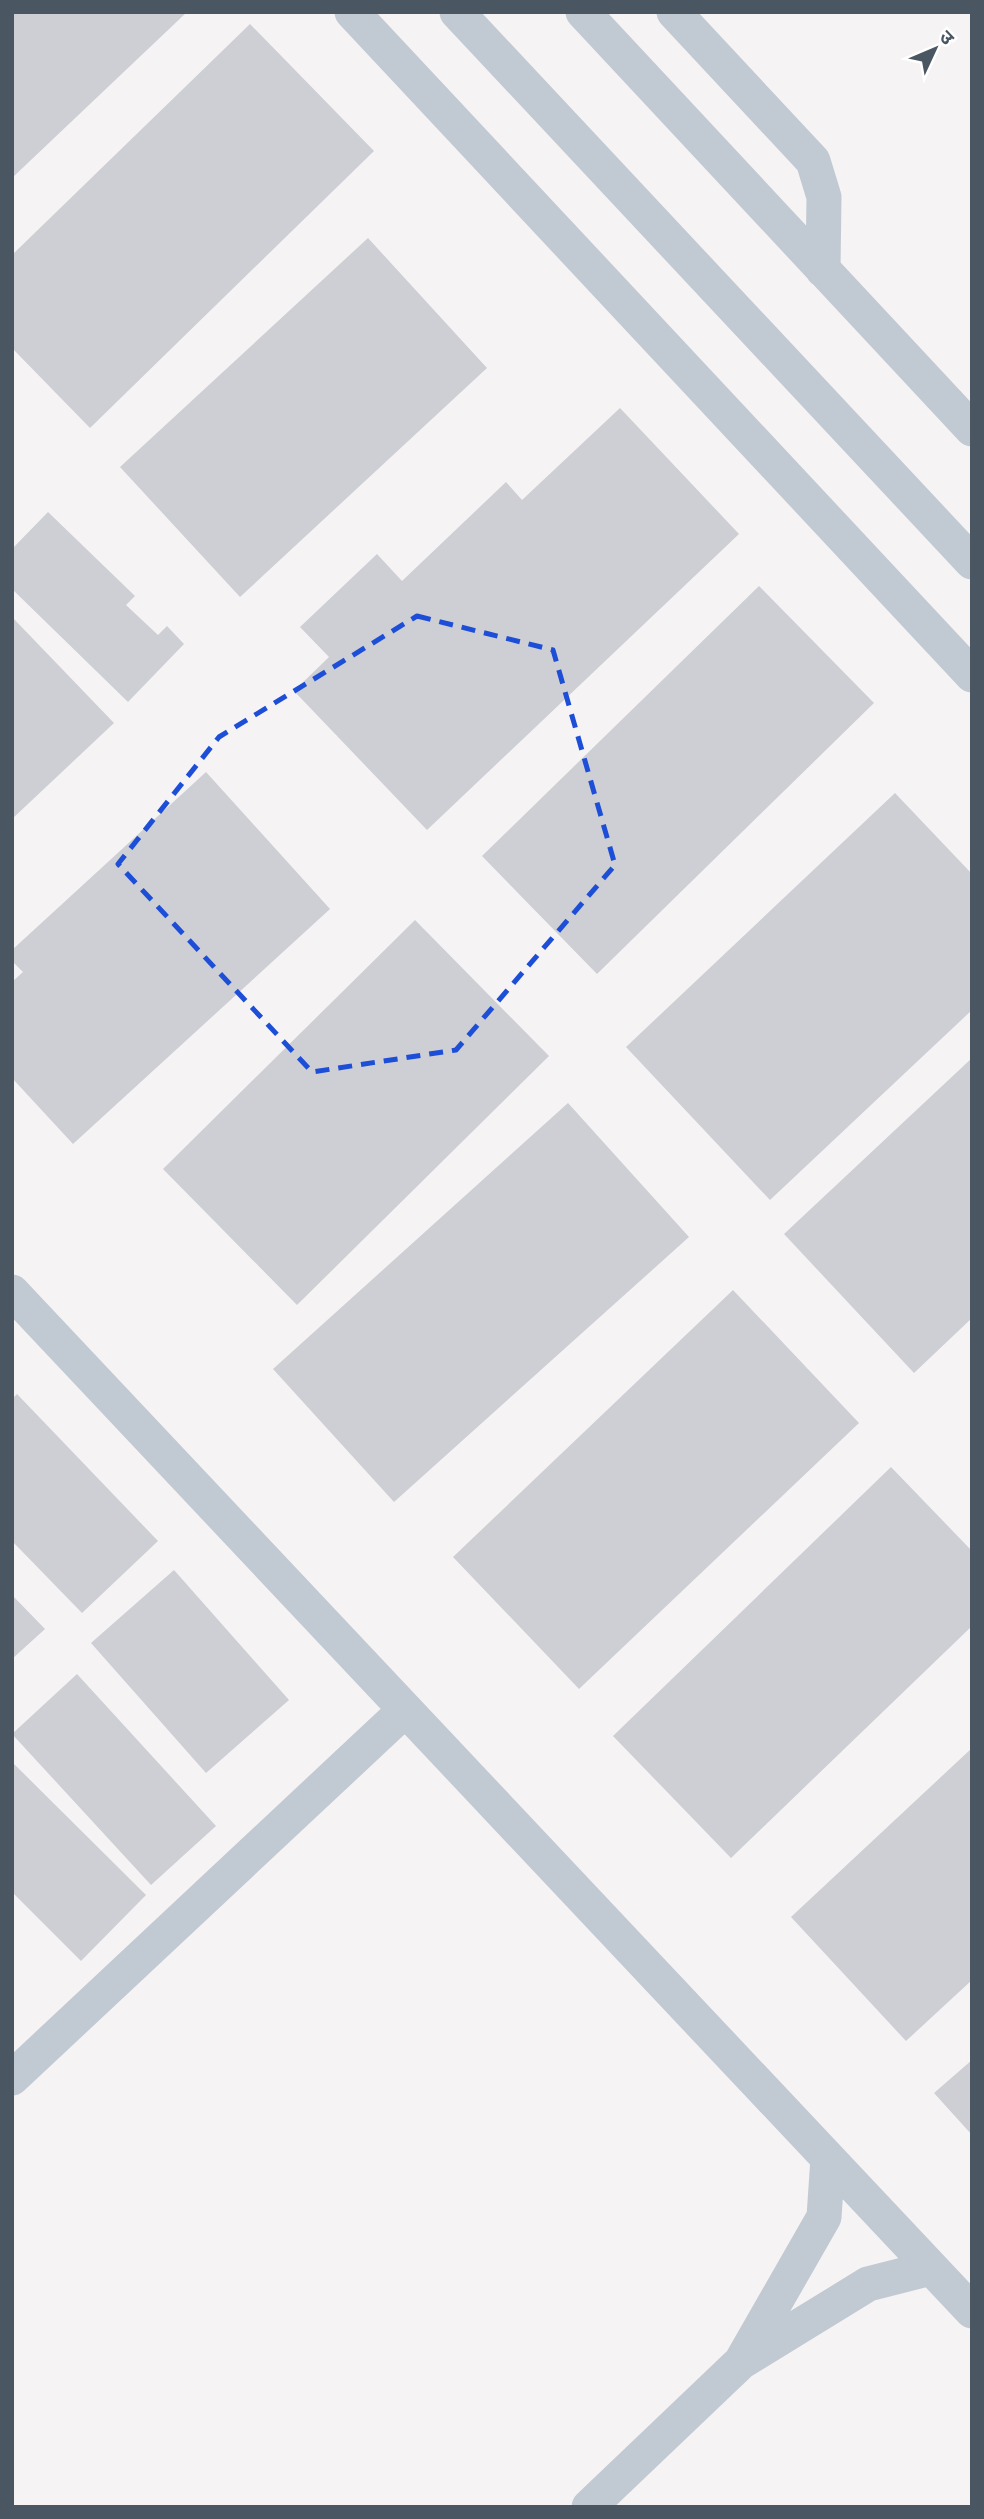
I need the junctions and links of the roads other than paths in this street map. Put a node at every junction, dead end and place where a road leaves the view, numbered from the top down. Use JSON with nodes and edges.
{"nodes":[{"id":1,"x":352,"y":12,"type":"edge"},
{"id":2,"x":457,"y":12,"type":"edge"},
{"id":3,"x":583,"y":12,"type":"edge"},
{"id":4,"x":674,"y":12,"type":"edge"},
{"id":5,"x":823,"y":270,"type":"junction"},
{"id":6,"x":972,"y":429,"type":"edge"},
{"id":7,"x":972,"y":562,"type":"edge"},
{"id":8,"x":972,"y":675,"type":"edge"},
{"id":9,"x":15,"y":1300,"type":"edge"},
{"id":10,"x":405,"y":1710,"type":"junction"},
{"id":11,"x":12,"y":2078,"type":"edge"},
{"id":12,"x":828,"y":2158,"type":"junction"},
{"id":13,"x":931,"y":2268,"type":"junction"},
{"id":14,"x":972,"y":2311,"type":"edge"},
{"id":15,"x":741,"y":2362,"type":"junction"},
{"id":16,"x":589,"y":2507,"type":"edge"}],
"edges":[{"from":1,"to":8,"type":"street"},
{"from":2,"to":7,"type":"street"},
{"from":3,"to":5,"type":"street"},
{"from":4,"to":5,"type":"street"},
{"from":5,"to":6,"type":"street"},
{"from":9,"to":10,"type":"street"},
{"from":10,"to":11,"type":"street"},
{"from":10,"to":12,"type":"street"},
{"from":12,"to":13,"type":"street"},
{"from":12,"to":15,"type":"street"},
{"from":13,"to":14,"type":"street"},
{"from":13,"to":15,"type":"street"},
{"from":15,"to":16,"type":"street"}]}
